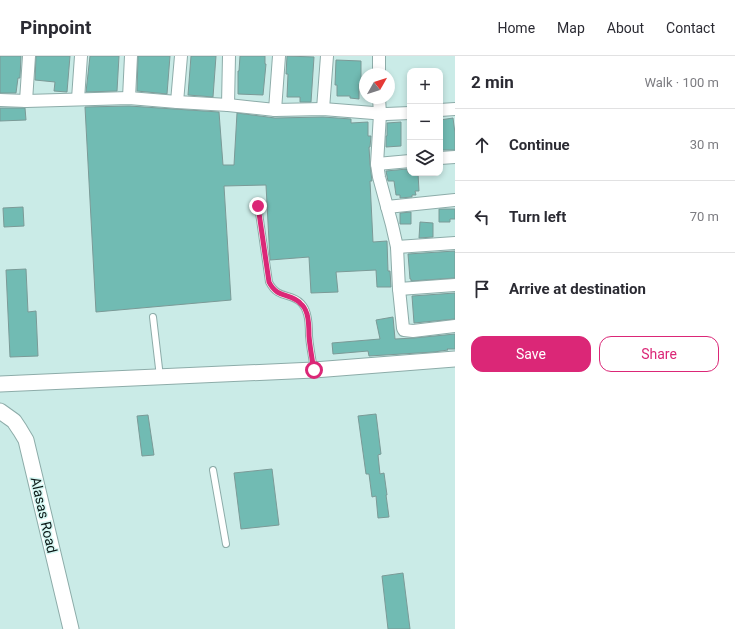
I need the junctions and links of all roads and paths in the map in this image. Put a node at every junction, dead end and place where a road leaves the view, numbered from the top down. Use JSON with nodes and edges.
{"nodes":[{"id":1,"x":29,"y":56,"type":"edge"},
{"id":2,"x":81,"y":56,"type":"edge"},
{"id":3,"x":131,"y":56,"type":"edge"},
{"id":4,"x":181,"y":56,"type":"edge"},
{"id":5,"x":229,"y":56,"type":"edge"},
{"id":6,"x":279,"y":56,"type":"edge"},
{"id":7,"x":327,"y":56,"type":"edge"},
{"id":8,"x":378,"y":56,"type":"edge"},
{"id":9,"x":379,"y":68,"type":"edge"},
{"id":10,"x":129,"y":98,"type":"junction"},
{"id":11,"x":78,"y":99,"type":"junction"},
{"id":12,"x":0,"y":100,"type":"edge"},
{"id":13,"x":26,"y":101,"type":"junction"},
{"id":14,"x":177,"y":102,"type":"junction"},
{"id":15,"x":380,"y":104,"type":"edge"},
{"id":16,"x":228,"y":105,"type":"junction"},
{"id":17,"x":323,"y":109,"type":"junction"},
{"id":18,"x":455,"y":109,"type":"edge"},
{"id":19,"x":275,"y":110,"type":"junction"},
{"id":20,"x":443,"y":110,"type":"edge"},
{"id":21,"x":407,"y":113,"type":"edge"},
{"id":22,"x":380,"y":114,"type":"junction"},
{"id":23,"x":455,"y":157,"type":"edge"},
{"id":24,"x":443,"y":158,"type":"edge"},
{"id":25,"x":407,"y":161,"type":"edge"},
{"id":26,"x":378,"y":164,"type":"junction"},
{"id":27,"x":455,"y":200,"type":"edge"},
{"id":28,"x":258,"y":206,"type":"dead end"},
{"id":29,"x":387,"y":207,"type":"junction"},
{"id":30,"x":455,"y":243,"type":"edge"},
{"id":31,"x":397,"y":247,"type":"junction"},
{"id":32,"x":455,"y":285,"type":"edge"},
{"id":33,"x":399,"y":289,"type":"junction"},
{"id":34,"x":153,"y":317,"type":"dead end"},
{"id":35,"x":455,"y":326,"type":"edge"},
{"id":36,"x":455,"y":359,"type":"edge"},
{"id":37,"x":314,"y":370,"type":"junction"},
{"id":38,"x":160,"y":377,"type":"junction"},
{"id":39,"x":0,"y":384,"type":"edge"},
{"id":40,"x":0,"y":411,"type":"edge"},
{"id":41,"x":214,"y":470,"type":"dead end"},
{"id":42,"x":226,"y":544,"type":"dead end"},
{"id":43,"x":71,"y":629,"type":"edge"}],
"edges":[{"from":1,"to":13,"type":"street"},
{"from":2,"to":11,"type":"street"},
{"from":3,"to":10,"type":"street"},
{"from":4,"to":14,"type":"street"},
{"from":5,"to":16,"type":"street"},
{"from":6,"to":19,"type":"street"},
{"from":7,"to":17,"type":"street"},
{"from":8,"to":9,"type":"street"},
{"from":10,"to":11,"type":"street"},
{"from":10,"to":14,"type":"street"},
{"from":11,"to":13,"type":"street"},
{"from":12,"to":13,"type":"street"},
{"from":14,"to":16,"type":"street"},
{"from":15,"to":22,"type":"street"},
{"from":16,"to":19,"type":"street"},
{"from":17,"to":19,"type":"street"},
{"from":17,"to":22,"type":"street"},
{"from":18,"to":20,"type":"street"},
{"from":21,"to":22,"type":"street"},
{"from":22,"to":26,"type":"street"},
{"from":23,"to":24,"type":"street"},
{"from":25,"to":26,"type":"street"},
{"from":26,"to":29,"type":"street"},
{"from":27,"to":29,"type":"street"},
{"from":28,"to":37,"type":"lane"},
{"from":29,"to":31,"type":"street"},
{"from":30,"to":31,"type":"street"},
{"from":31,"to":33,"type":"street"},
{"from":32,"to":33,"type":"street"},
{"from":33,"to":35,"type":"street"},
{"from":34,"to":38,"type":"lane"},
{"from":36,"to":37,"type":"street"},
{"from":37,"to":38,"type":"street"},
{"from":38,"to":39,"type":"street"},
{"from":40,"to":43,"type":"street","name":"Alasas Road"},
{"from":41,"to":42,"type":"lane"}]}
